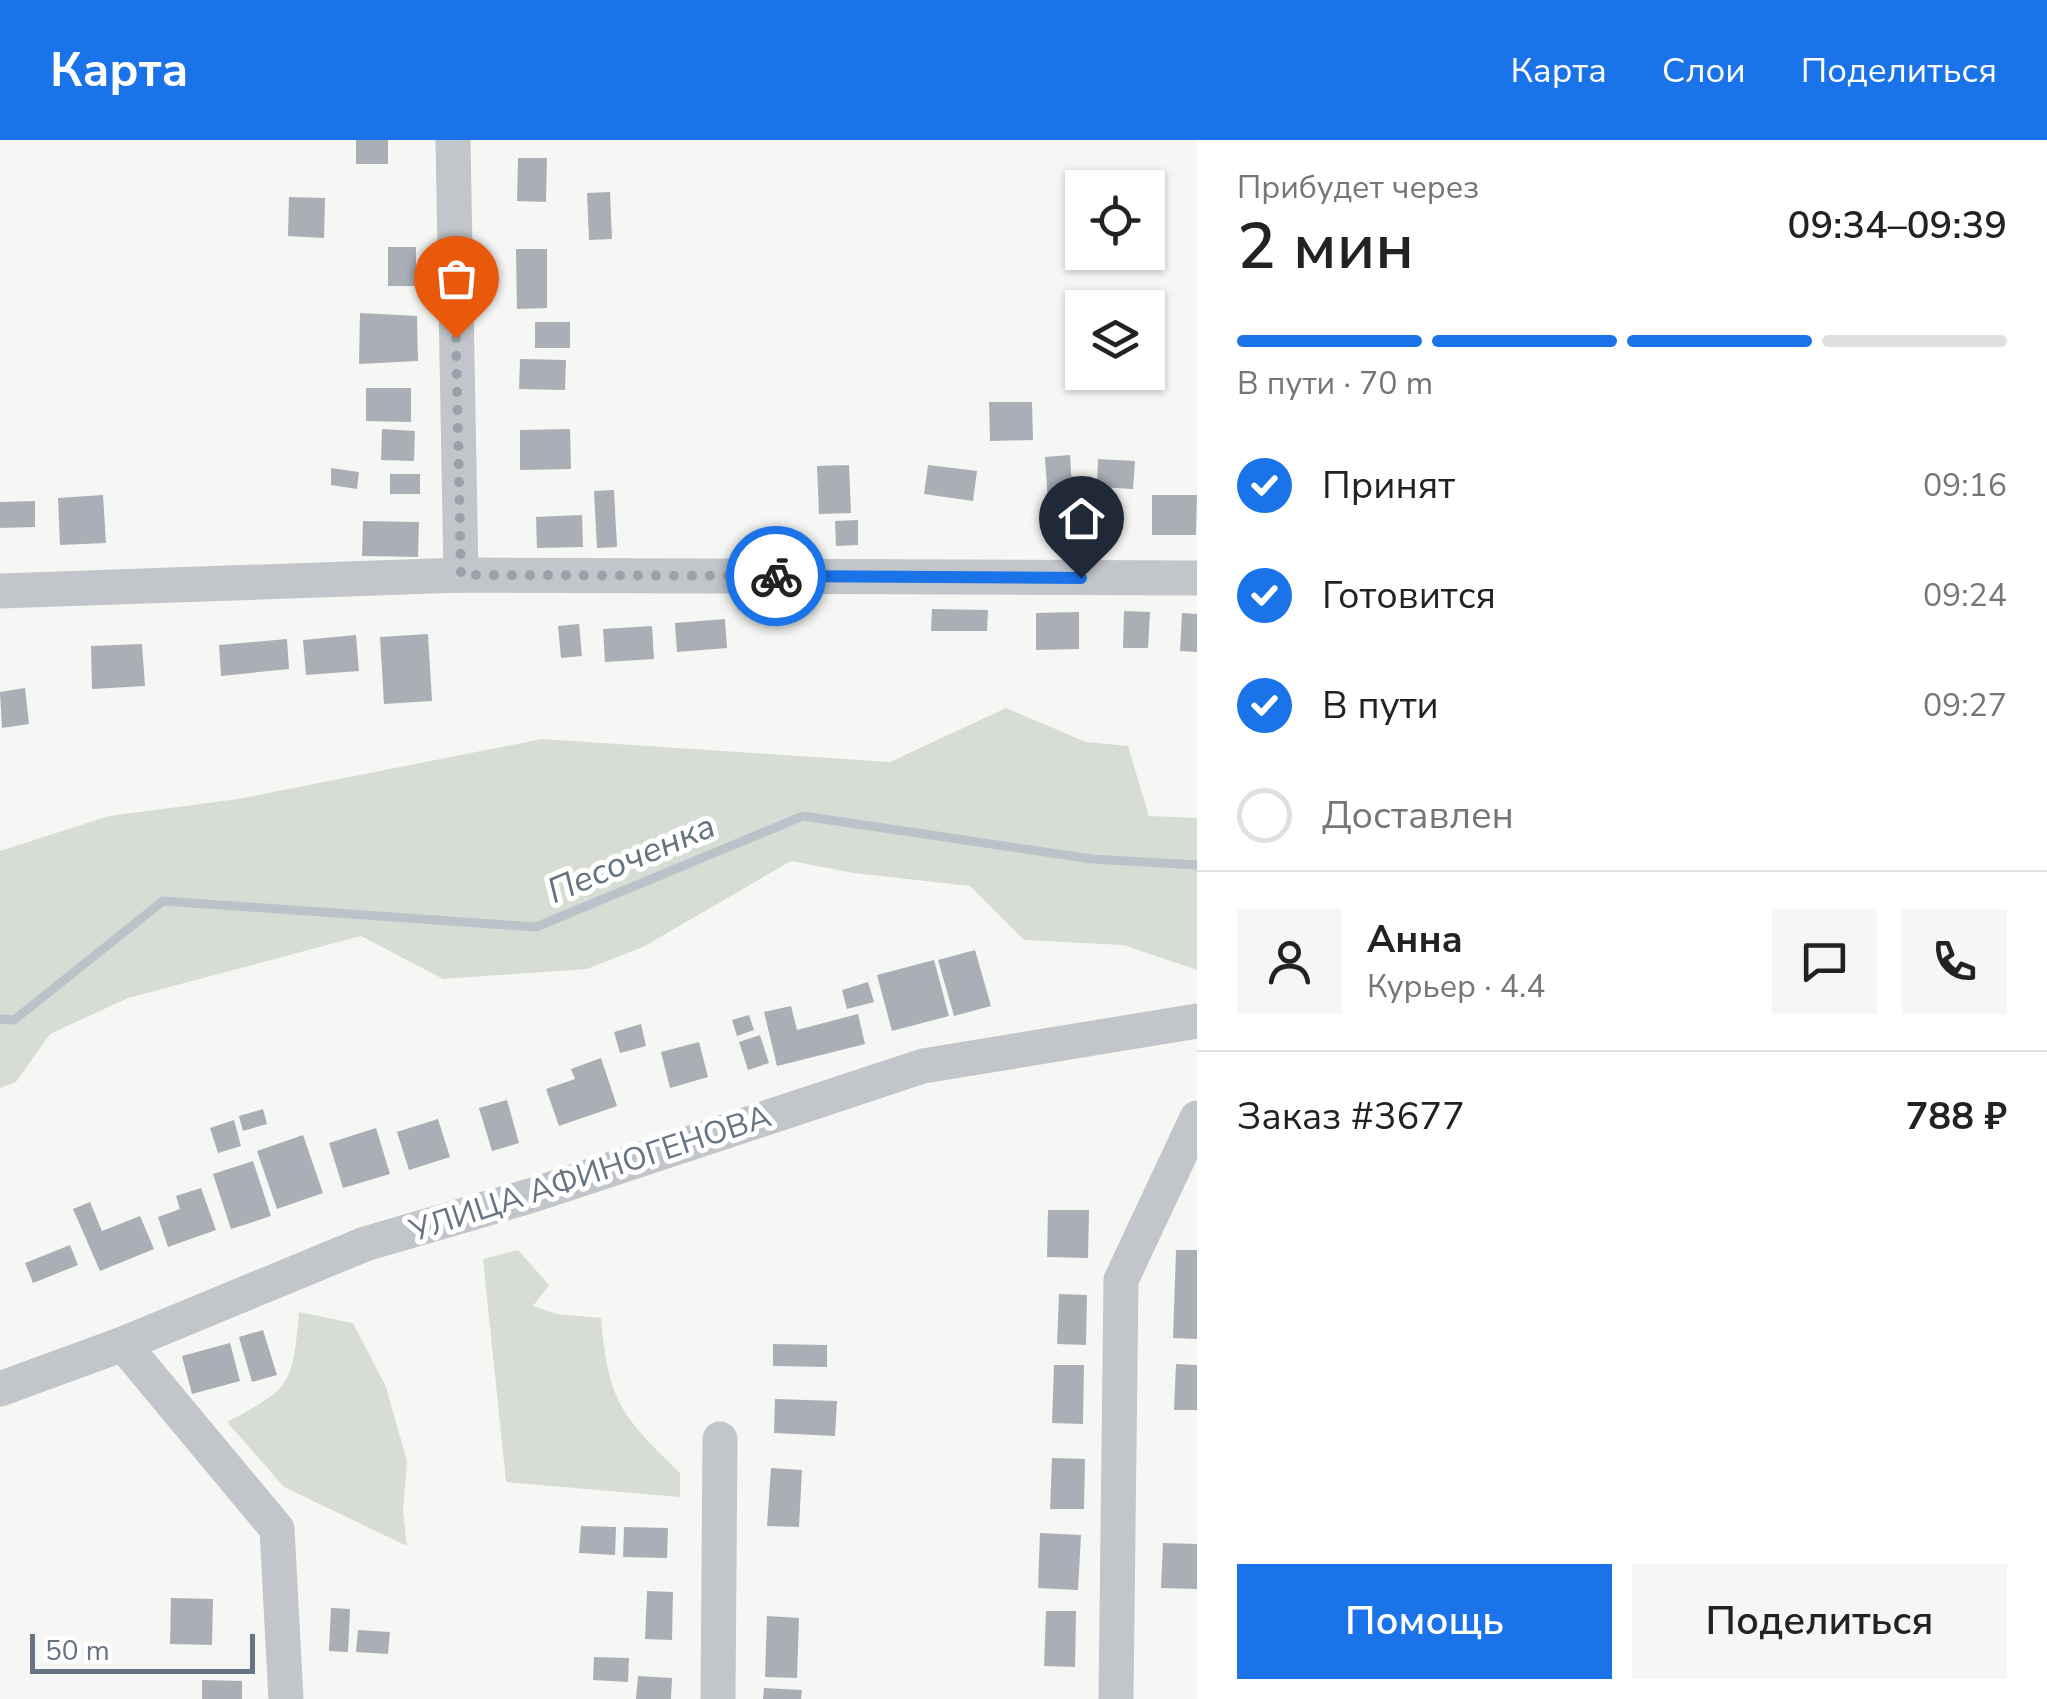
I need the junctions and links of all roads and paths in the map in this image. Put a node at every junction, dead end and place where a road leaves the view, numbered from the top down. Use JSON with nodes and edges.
{"nodes":[{"id":1,"x":453,"y":140,"type":"edge"},
{"id":2,"x":461,"y":575,"type":"junction"},
{"id":3,"x":1197,"y":578,"type":"edge"},
{"id":4,"x":0,"y":591,"type":"edge"},
{"id":5,"x":1197,"y":1021,"type":"edge"},
{"id":6,"x":1197,"y":1118,"type":"edge"},
{"id":7,"x":122,"y":1344,"type":"junction"},
{"id":8,"x":0,"y":1388,"type":"edge"},
{"id":9,"x":720,"y":1439,"type":"dead end"},
{"id":10,"x":286,"y":1699,"type":"edge"},
{"id":11,"x":718,"y":1699,"type":"edge"},
{"id":12,"x":1116,"y":1699,"type":"edge"}],
"edges":[{"from":1,"to":2,"type":"street"},
{"from":2,"to":3,"type":"street"},
{"from":2,"to":4,"type":"street"},
{"from":5,"to":7,"type":"street","name":"УЛИЦА АФИНОГЕНОВА"},
{"from":6,"to":12,"type":"street"},
{"from":7,"to":8,"type":"street","name":"УЛИЦА АФИНОГЕНОВА"},
{"from":7,"to":10,"type":"street"},
{"from":9,"to":11,"type":"street"}]}
